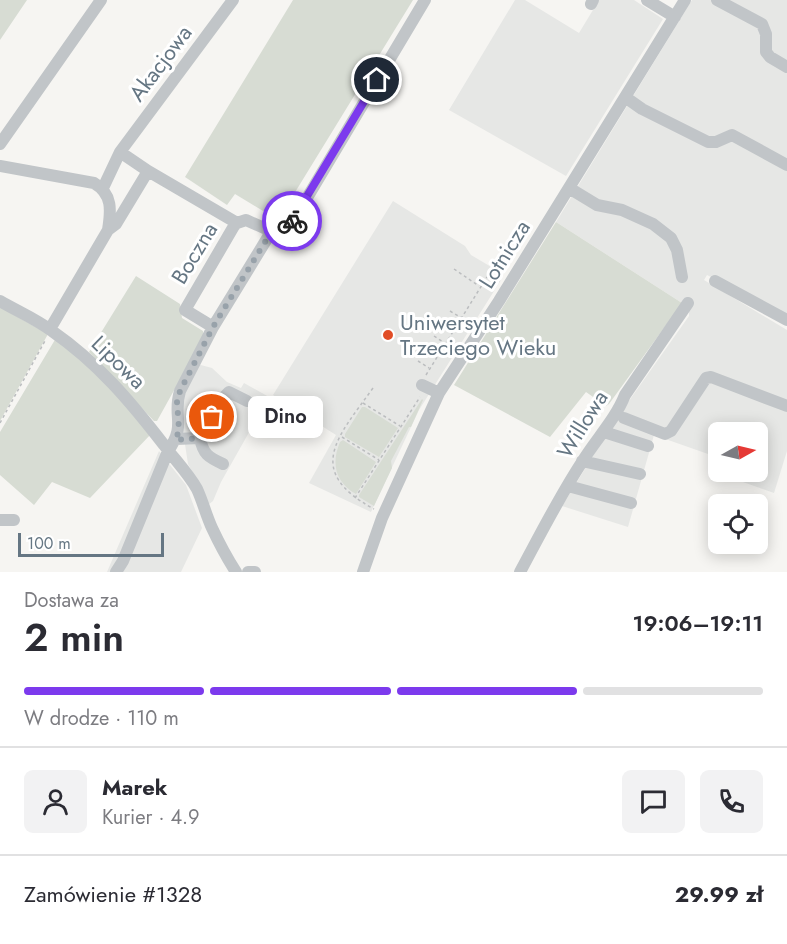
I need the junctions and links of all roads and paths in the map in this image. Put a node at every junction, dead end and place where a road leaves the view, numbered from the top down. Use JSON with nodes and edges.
{"nodes":[{"id":1,"x":101,"y":0,"type":"edge"},
{"id":2,"x":233,"y":0,"type":"edge"},
{"id":3,"x":425,"y":0,"type":"edge"},
{"id":4,"x":647,"y":0,"type":"edge"},
{"id":5,"x":685,"y":0,"type":"edge"},
{"id":6,"x":717,"y":0,"type":"edge"},
{"id":7,"x":675,"y":17,"type":"junction"},
{"id":8,"x":787,"y":67,"type":"edge"},
{"id":9,"x":625,"y":97,"type":"junction"},
{"id":10,"x":0,"y":144,"type":"edge"},
{"id":11,"x":120,"y":152,"type":"junction"},
{"id":12,"x":787,"y":165,"type":"edge"},
{"id":13,"x":0,"y":166,"type":"edge"},
{"id":14,"x":148,"y":171,"type":"junction"},
{"id":15,"x":103,"y":188,"type":"junction"},
{"id":16,"x":570,"y":188,"type":"junction"},
{"id":17,"x":237,"y":223,"type":"junction"},
{"id":18,"x":108,"y":230,"type":"junction"},
{"id":19,"x":273,"y":232,"type":"junction"},
{"id":20,"x":454,"y":269,"type":"dead end"},
{"id":21,"x":487,"y":277,"type":"dead end"},
{"id":22,"x":682,"y":277,"type":"dead end"},
{"id":23,"x":715,"y":280,"type":"dead end"},
{"id":24,"x":480,"y":287,"type":"junction"},
{"id":25,"x":0,"y":301,"type":"edge"},
{"id":26,"x":688,"y":303,"type":"dead end"},
{"id":27,"x":450,"y":311,"type":"dead end"},
{"id":28,"x":461,"y":318,"type":"junction"},
{"id":29,"x":787,"y":320,"type":"edge"},
{"id":30,"x":472,"y":324,"type":"dead end"},
{"id":31,"x":213,"y":327,"type":"junction"},
{"id":32,"x":50,"y":329,"type":"junction"},
{"id":33,"x":434,"y":336,"type":"dead end"},
{"id":34,"x":444,"y":343,"type":"junction"},
{"id":35,"x":418,"y":361,"type":"dead end"},
{"id":36,"x":429,"y":368,"type":"junction"},
{"id":37,"x":422,"y":386,"type":"junction"},
{"id":38,"x":373,"y":388,"type":"dead end"},
{"id":39,"x":439,"y":393,"type":"junction"},
{"id":40,"x":247,"y":401,"type":"dead end"},
{"id":41,"x":363,"y":402,"type":"junction"},
{"id":42,"x":787,"y":406,"type":"edge"},
{"id":43,"x":622,"y":412,"type":"junction"},
{"id":44,"x":0,"y":423,"type":"edge"},
{"id":45,"x":401,"y":427,"type":"junction"},
{"id":46,"x":604,"y":432,"type":"junction"},
{"id":47,"x":340,"y":436,"type":"junction"},
{"id":48,"x":200,"y":438,"type":"junction"},
{"id":49,"x":176,"y":440,"type":"junction"},
{"id":50,"x":648,"y":446,"type":"dead end"},
{"id":51,"x":168,"y":451,"type":"junction"},
{"id":52,"x":379,"y":460,"type":"junction"},
{"id":53,"x":582,"y":461,"type":"junction"},
{"id":54,"x":223,"y":464,"type":"dead end"},
{"id":55,"x":640,"y":474,"type":"dead end"},
{"id":56,"x":568,"y":486,"type":"junction"},
{"id":57,"x":355,"y":498,"type":"junction"},
{"id":58,"x":631,"y":503,"type":"dead end"},
{"id":59,"x":376,"y":510,"type":"dead end"},
{"id":60,"x":0,"y":520,"type":"edge"},
{"id":61,"x":14,"y":520,"type":"dead end"},
{"id":62,"x":116,"y":572,"type":"edge"},
{"id":63,"x":236,"y":572,"type":"edge"},
{"id":64,"x":248,"y":572,"type":"edge"},
{"id":65,"x":255,"y":572,"type":"edge"},
{"id":66,"x":363,"y":572,"type":"edge"},
{"id":67,"x":520,"y":572,"type":"edge"}],
"edges":[{"from":1,"to":10,"type":"street"},
{"from":2,"to":11,"type":"street","name":"Akacjowa"},
{"from":3,"to":19,"type":"street"},
{"from":4,"to":7,"type":"street"},
{"from":5,"to":7,"type":"street","name":"Lotnicza"},
{"from":6,"to":8,"type":"street"},
{"from":7,"to":9,"type":"street","name":"Lotnicza"},
{"from":9,"to":12,"type":"street"},
{"from":9,"to":16,"type":"street","name":"Lotnicza"},
{"from":11,"to":14,"type":"street"},
{"from":11,"to":15,"type":"street","name":"Akacjowa"},
{"from":13,"to":15,"type":"street"},
{"from":14,"to":17,"type":"street"},
{"from":14,"to":18,"type":"street"},
{"from":15,"to":18,"type":"street"},
{"from":16,"to":22,"type":"street"},
{"from":16,"to":39,"type":"street","name":"Lotnicza"},
{"from":17,"to":19,"type":"street","name":"Boczna"},
{"from":17,"to":31,"type":"street","name":"Boczna"},
{"from":18,"to":32,"type":"street"},
{"from":19,"to":31,"type":"street"},
{"from":20,"to":24,"type":"path"},
{"from":21,"to":24,"type":"path"},
{"from":23,"to":29,"type":"street"},
{"from":24,"to":28,"type":"path"},
{"from":25,"to":32,"type":"street","name":"Lipowa"},
{"from":26,"to":43,"type":"street","name":"Willowa"},
{"from":27,"to":28,"type":"path"},
{"from":28,"to":30,"type":"path"},
{"from":28,"to":34,"type":"path"},
{"from":31,"to":49,"type":"street"},
{"from":32,"to":44,"type":"path"},
{"from":32,"to":51,"type":"street","name":"Lipowa"},
{"from":33,"to":34,"type":"path"},
{"from":34,"to":36,"type":"path"},
{"from":35,"to":36,"type":"path"},
{"from":36,"to":37,"type":"path"},
{"from":37,"to":39,"type":"street"},
{"from":37,"to":45,"type":"path"},
{"from":38,"to":41,"type":"path"},
{"from":39,"to":66,"type":"street","name":"Lotnicza"},
{"from":40,"to":48,"type":"street"},
{"from":41,"to":45,"type":"path"},
{"from":41,"to":47,"type":"path"},
{"from":42,"to":43,"type":"street"},
{"from":43,"to":46,"type":"street","name":"Willowa"},
{"from":45,"to":52,"type":"path"},
{"from":46,"to":50,"type":"street"},
{"from":46,"to":53,"type":"street","name":"Willowa"},
{"from":47,"to":52,"type":"path"},
{"from":47,"to":57,"type":"path"},
{"from":48,"to":49,"type":"street"},
{"from":48,"to":54,"type":"street"},
{"from":49,"to":51,"type":"street"},
{"from":51,"to":62,"type":"street"},
{"from":51,"to":63,"type":"street","name":"Lipowa"},
{"from":52,"to":57,"type":"path"},
{"from":53,"to":55,"type":"street"},
{"from":53,"to":56,"type":"street","name":"Willowa"},
{"from":56,"to":58,"type":"street"},
{"from":56,"to":67,"type":"street","name":"Willowa"},
{"from":57,"to":59,"type":"path"},
{"from":60,"to":61,"type":"street"},
{"from":64,"to":65,"type":"street"}]}
